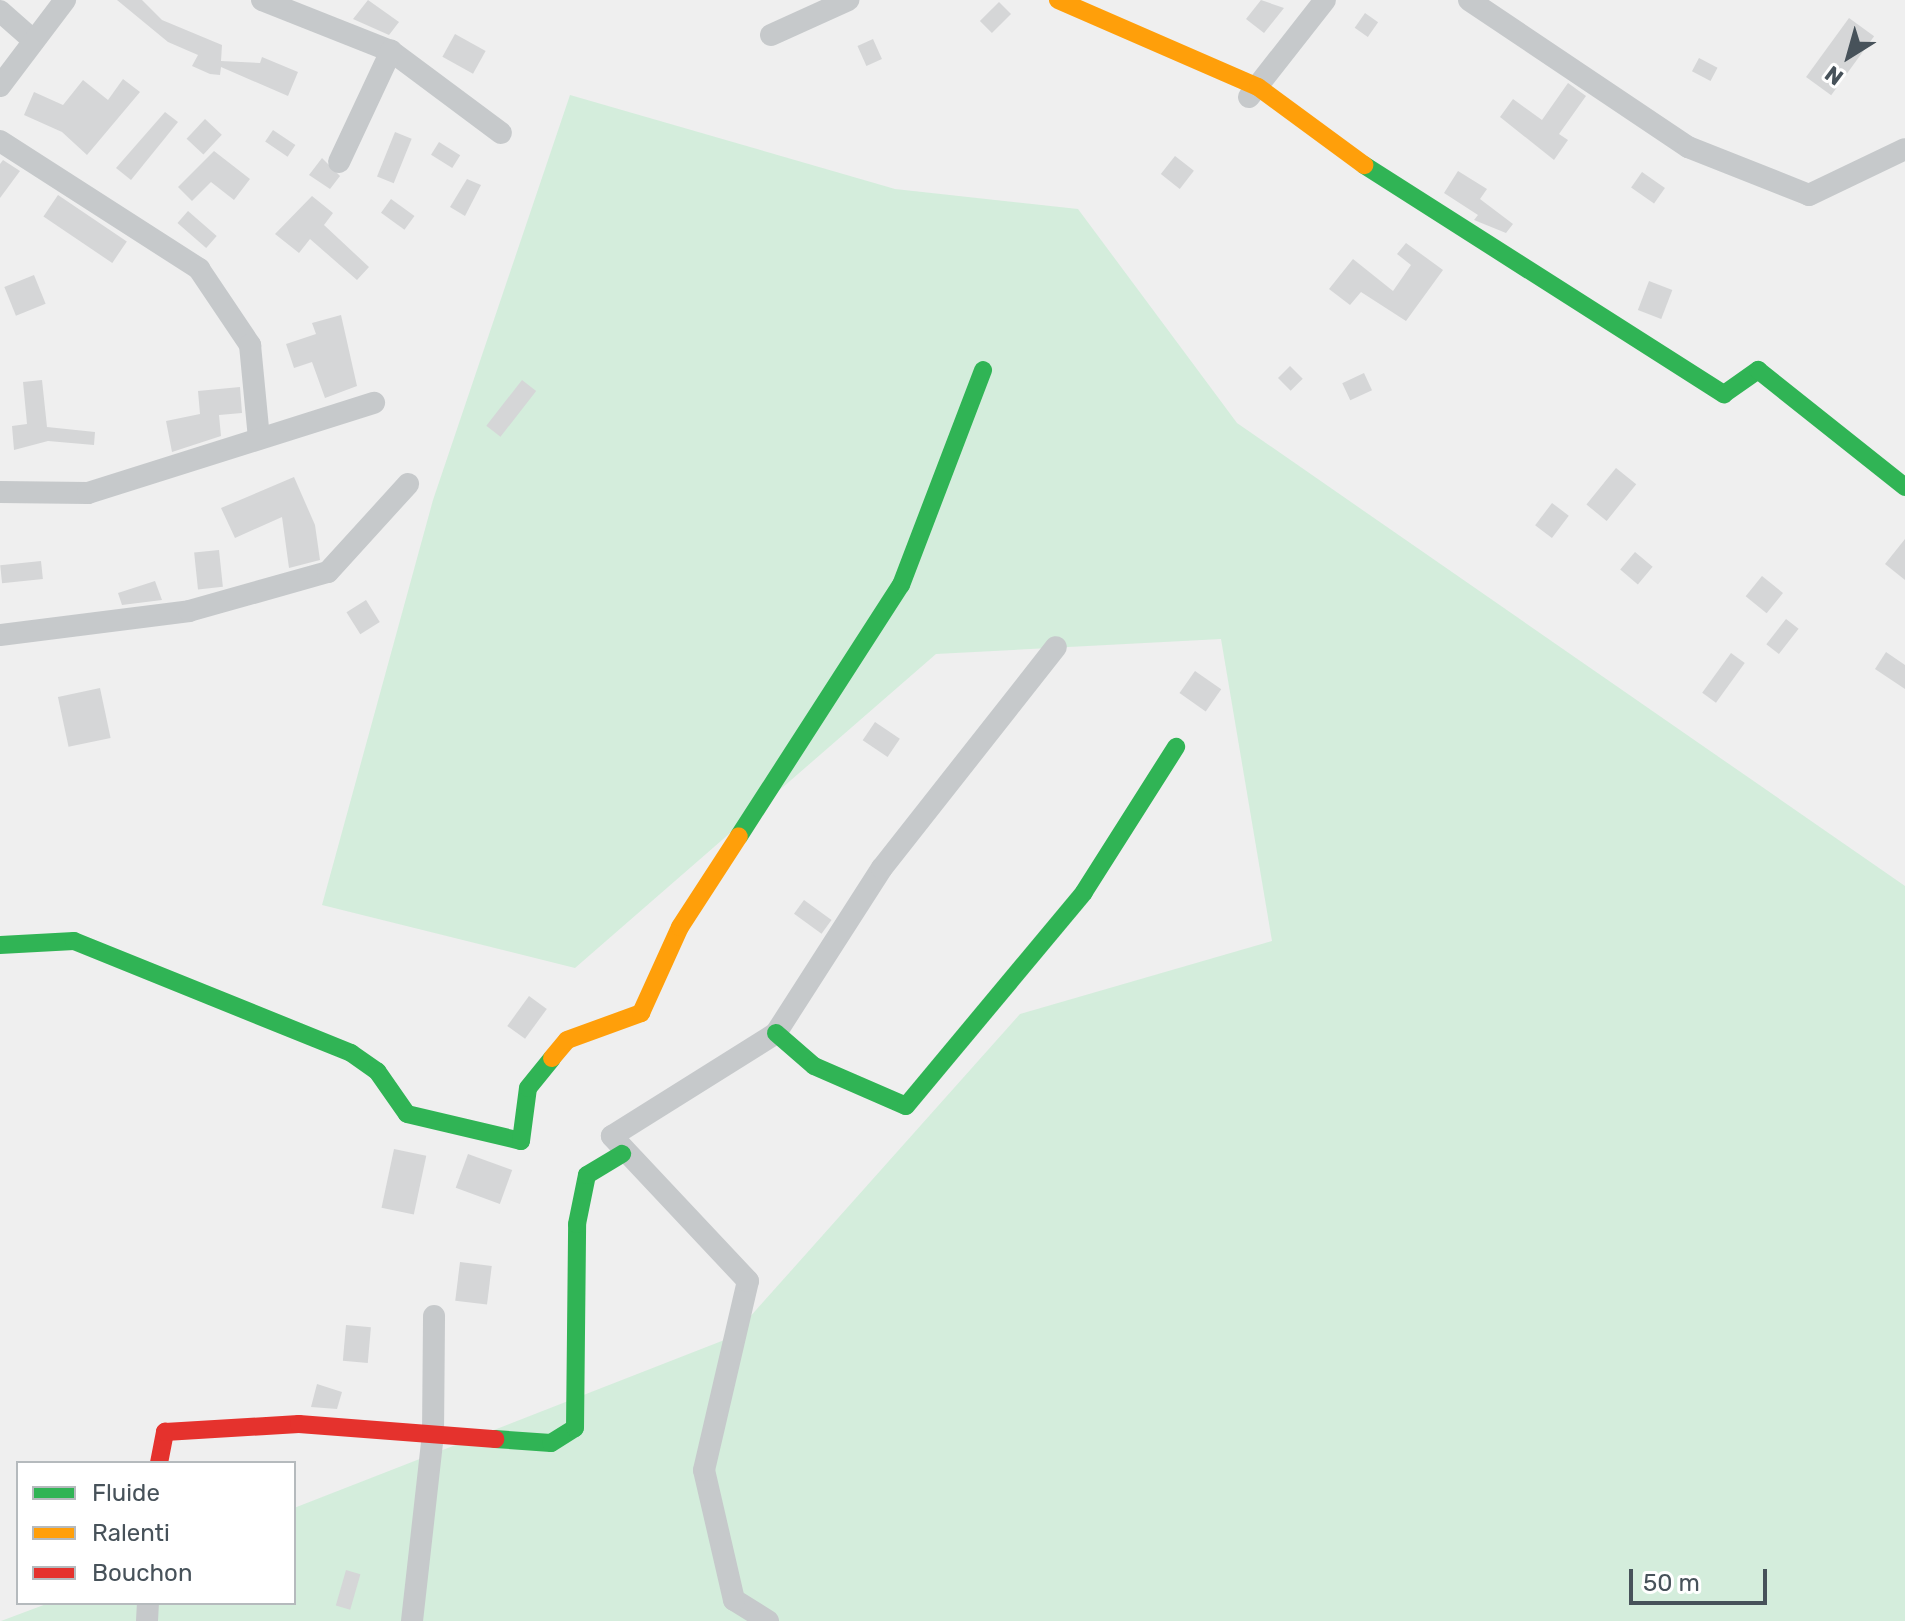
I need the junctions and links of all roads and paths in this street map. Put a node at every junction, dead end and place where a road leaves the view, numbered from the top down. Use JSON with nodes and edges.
{"nodes":[{"id":1,"x":65,"y":0,"type":"edge"},
{"id":2,"x":262,"y":0,"type":"edge"},
{"id":3,"x":848,"y":0,"type":"edge"},
{"id":4,"x":1058,"y":0,"type":"edge"},
{"id":5,"x":1325,"y":0,"type":"edge"},
{"id":6,"x":1469,"y":0,"type":"edge"},
{"id":7,"x":0,"y":11,"type":"edge"},
{"id":8,"x":771,"y":35,"type":"dead end"},
{"id":9,"x":34,"y":41,"type":"junction"},
{"id":10,"x":391,"y":51,"type":"junction"},
{"id":11,"x":0,"y":86,"type":"edge"},
{"id":12,"x":1253,"y":93,"type":"junction"},
{"id":13,"x":501,"y":133,"type":"dead end"},
{"id":14,"x":0,"y":141,"type":"edge"},
{"id":15,"x":1905,"y":149,"type":"edge"},
{"id":16,"x":339,"y":162,"type":"dead end"},
{"id":17,"x":983,"y":370,"type":"dead end"},
{"id":18,"x":374,"y":403,"type":"dead end"},
{"id":19,"x":259,"y":439,"type":"junction"},
{"id":20,"x":408,"y":484,"type":"dead end"},
{"id":21,"x":1905,"y":487,"type":"edge"},
{"id":22,"x":0,"y":492,"type":"edge"},
{"id":23,"x":0,"y":635,"type":"edge"},
{"id":24,"x":1056,"y":647,"type":"dead end"},
{"id":25,"x":1176,"y":747,"type":"dead end"},
{"id":26,"x":0,"y":945,"type":"edge"},
{"id":27,"x":776,"y":1033,"type":"junction"},
{"id":28,"x":622,"y":1154,"type":"junction"},
{"id":29,"x":434,"y":1316,"type":"dead end"},
{"id":30,"x":433,"y":1434,"type":"junction"},
{"id":31,"x":159,"y":1461,"type":"edge"},
{"id":32,"x":412,"y":1621,"type":"edge"},
{"id":33,"x":768,"y":1621,"type":"edge"}],
"edges":[{"from":1,"to":9,"type":"street"},
{"from":2,"to":10,"type":"street"},
{"from":3,"to":8,"type":"street"},
{"from":4,"to":12,"type":"street"},
{"from":5,"to":12,"type":"street"},
{"from":6,"to":15,"type":"street"},
{"from":7,"to":9,"type":"street"},
{"from":9,"to":11,"type":"street"},
{"from":10,"to":13,"type":"street"},
{"from":10,"to":16,"type":"street"},
{"from":12,"to":21,"type":"street"},
{"from":14,"to":19,"type":"street"},
{"from":17,"to":26,"type":"street"},
{"from":18,"to":19,"type":"street"},
{"from":19,"to":22,"type":"street"},
{"from":20,"to":23,"type":"street"},
{"from":24,"to":27,"type":"street"},
{"from":25,"to":27,"type":"street"},
{"from":27,"to":28,"type":"street"},
{"from":28,"to":30,"type":"street"},
{"from":28,"to":33,"type":"street"},
{"from":29,"to":30,"type":"street"},
{"from":30,"to":31,"type":"street"},
{"from":30,"to":32,"type":"street"}]}
